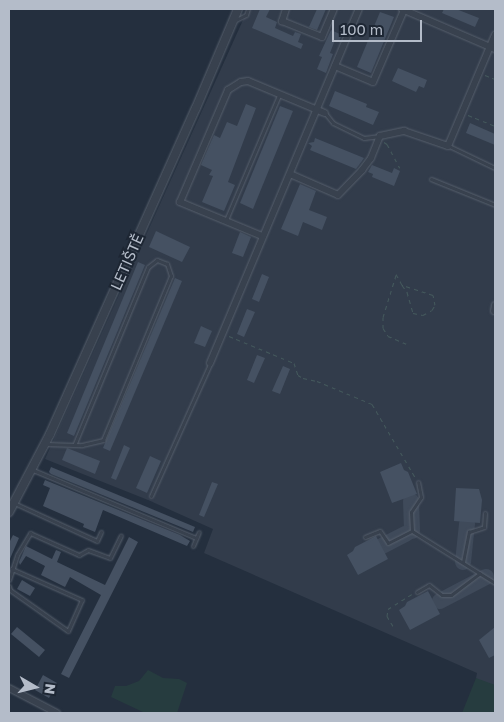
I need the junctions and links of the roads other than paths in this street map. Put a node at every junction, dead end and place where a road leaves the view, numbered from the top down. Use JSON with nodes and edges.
{"nodes":[{"id":1,"x":238,"y":9,"type":"edge"},
{"id":2,"x":248,"y":9,"type":"edge"},
{"id":3,"x":286,"y":9,"type":"edge"},
{"id":4,"x":334,"y":9,"type":"edge"},
{"id":5,"x":359,"y":9,"type":"edge"},
{"id":6,"x":402,"y":10,"type":"edge"},
{"id":7,"x":233,"y":22,"type":"junction"},
{"id":8,"x":495,"y":35,"type":"edge"},
{"id":9,"x":493,"y":48,"type":"edge"},
{"id":10,"x":334,"y":66,"type":"junction"},
{"id":11,"x":279,"y":94,"type":"junction"},
{"id":12,"x":317,"y":109,"type":"junction"},
{"id":13,"x":325,"y":112,"type":"joint"},
{"id":14,"x":379,"y":138,"type":"junction"},
{"id":15,"x":448,"y":146,"type":"junction"},
{"id":16,"x":495,"y":168,"type":"edge"},
{"id":17,"x":290,"y":174,"type":"junction"},
{"id":18,"x":431,"y":179,"type":"dead end"},
{"id":19,"x":495,"y":205,"type":"edge"},
{"id":20,"x":226,"y":221,"type":"junction"},
{"id":21,"x":262,"y":236,"type":"junction"},
{"id":22,"x":210,"y":363,"type":"joint"},
{"id":23,"x":75,"y":443,"type":"junction"},
{"id":24,"x":45,"y":444,"type":"junction"},
{"id":25,"x":31,"y":470,"type":"junction"},
{"id":26,"x":418,"y":482,"type":"road end"},
{"id":27,"x":151,"y":496,"type":"dead end"},
{"id":28,"x":14,"y":503,"type":"junction"},
{"id":29,"x":9,"y":512,"type":"edge"},
{"id":30,"x":485,"y":513,"type":"dead end"},
{"id":31,"x":412,"y":531,"type":"junction"},
{"id":32,"x":101,"y":532,"type":"dead end"},
{"id":33,"x":199,"y":532,"type":"dead end"},
{"id":34,"x":121,"y":535,"type":"dead end"},
{"id":35,"x":365,"y":537,"type":"dead end"},
{"id":36,"x":196,"y":538,"type":"junction"},
{"id":37,"x":193,"y":546,"type":"dead end"},
{"id":38,"x":462,"y":562,"type":"junction"},
{"id":39,"x":12,"y":568,"type":"junction"},
{"id":40,"x":480,"y":573,"type":"junction"},
{"id":41,"x":9,"y":580,"type":"edge"},
{"id":42,"x":495,"y":583,"type":"edge"},
{"id":43,"x":9,"y":586,"type":"edge"},
{"id":44,"x":417,"y":592,"type":"road end"},
{"id":45,"x":9,"y":688,"type":"edge"},
{"id":46,"x":57,"y":713,"type":"edge"}],
"edges":[{"from":1,"to":7,"type":"street","name":"LETIŠTĚ"},
{"from":2,"to":7,"type":"lane"},
{"from":3,"to":4,"type":"street"},
{"from":5,"to":10,"type":"street"},
{"from":6,"to":9,"type":"street"},
{"from":6,"to":10,"type":"street"},
{"from":7,"to":24,"type":"street","name":"LETIŠTĚ"},
{"from":8,"to":9,"type":"street"},
{"from":9,"to":15,"type":"street"},
{"from":10,"to":12,"type":"street"},
{"from":11,"to":12,"type":"street"},
{"from":11,"to":20,"type":"lane"},
{"from":11,"to":20,"type":"street"},
{"from":12,"to":13,"type":"street"},
{"from":12,"to":17,"type":"street"},
{"from":13,"to":14,"type":"lane"},
{"from":14,"to":15,"type":"street"},
{"from":14,"to":17,"type":"street"},
{"from":15,"to":16,"type":"lane"},
{"from":17,"to":21,"type":"street"},
{"from":18,"to":19,"type":"lane"},
{"from":20,"to":21,"type":"street"},
{"from":21,"to":22,"type":"street"},
{"from":22,"to":27,"type":"lane"},
{"from":23,"to":23,"type":"lane"},
{"from":23,"to":24,"type":"lane"},
{"from":24,"to":25,"type":"street","name":"LETIŠTĚ"},
{"from":25,"to":28,"type":"street","name":"LETIŠTĚ"},
{"from":25,"to":36,"type":"lane"},
{"from":26,"to":31,"type":"lane"},
{"from":28,"to":29,"type":"street","name":"LETIŠTĚ"},
{"from":28,"to":32,"type":"lane"},
{"from":30,"to":38,"type":"lane"},
{"from":31,"to":35,"type":"lane"},
{"from":31,"to":38,"type":"lane"},
{"from":33,"to":36,"type":"lane"},
{"from":34,"to":39,"type":"lane"},
{"from":36,"to":37,"type":"lane"},
{"from":38,"to":40,"type":"lane"},
{"from":39,"to":41,"type":"lane"},
{"from":39,"to":43,"type":"lane"},
{"from":40,"to":42,"type":"lane"},
{"from":40,"to":44,"type":"lane"},
{"from":45,"to":46,"type":"street"}]}
